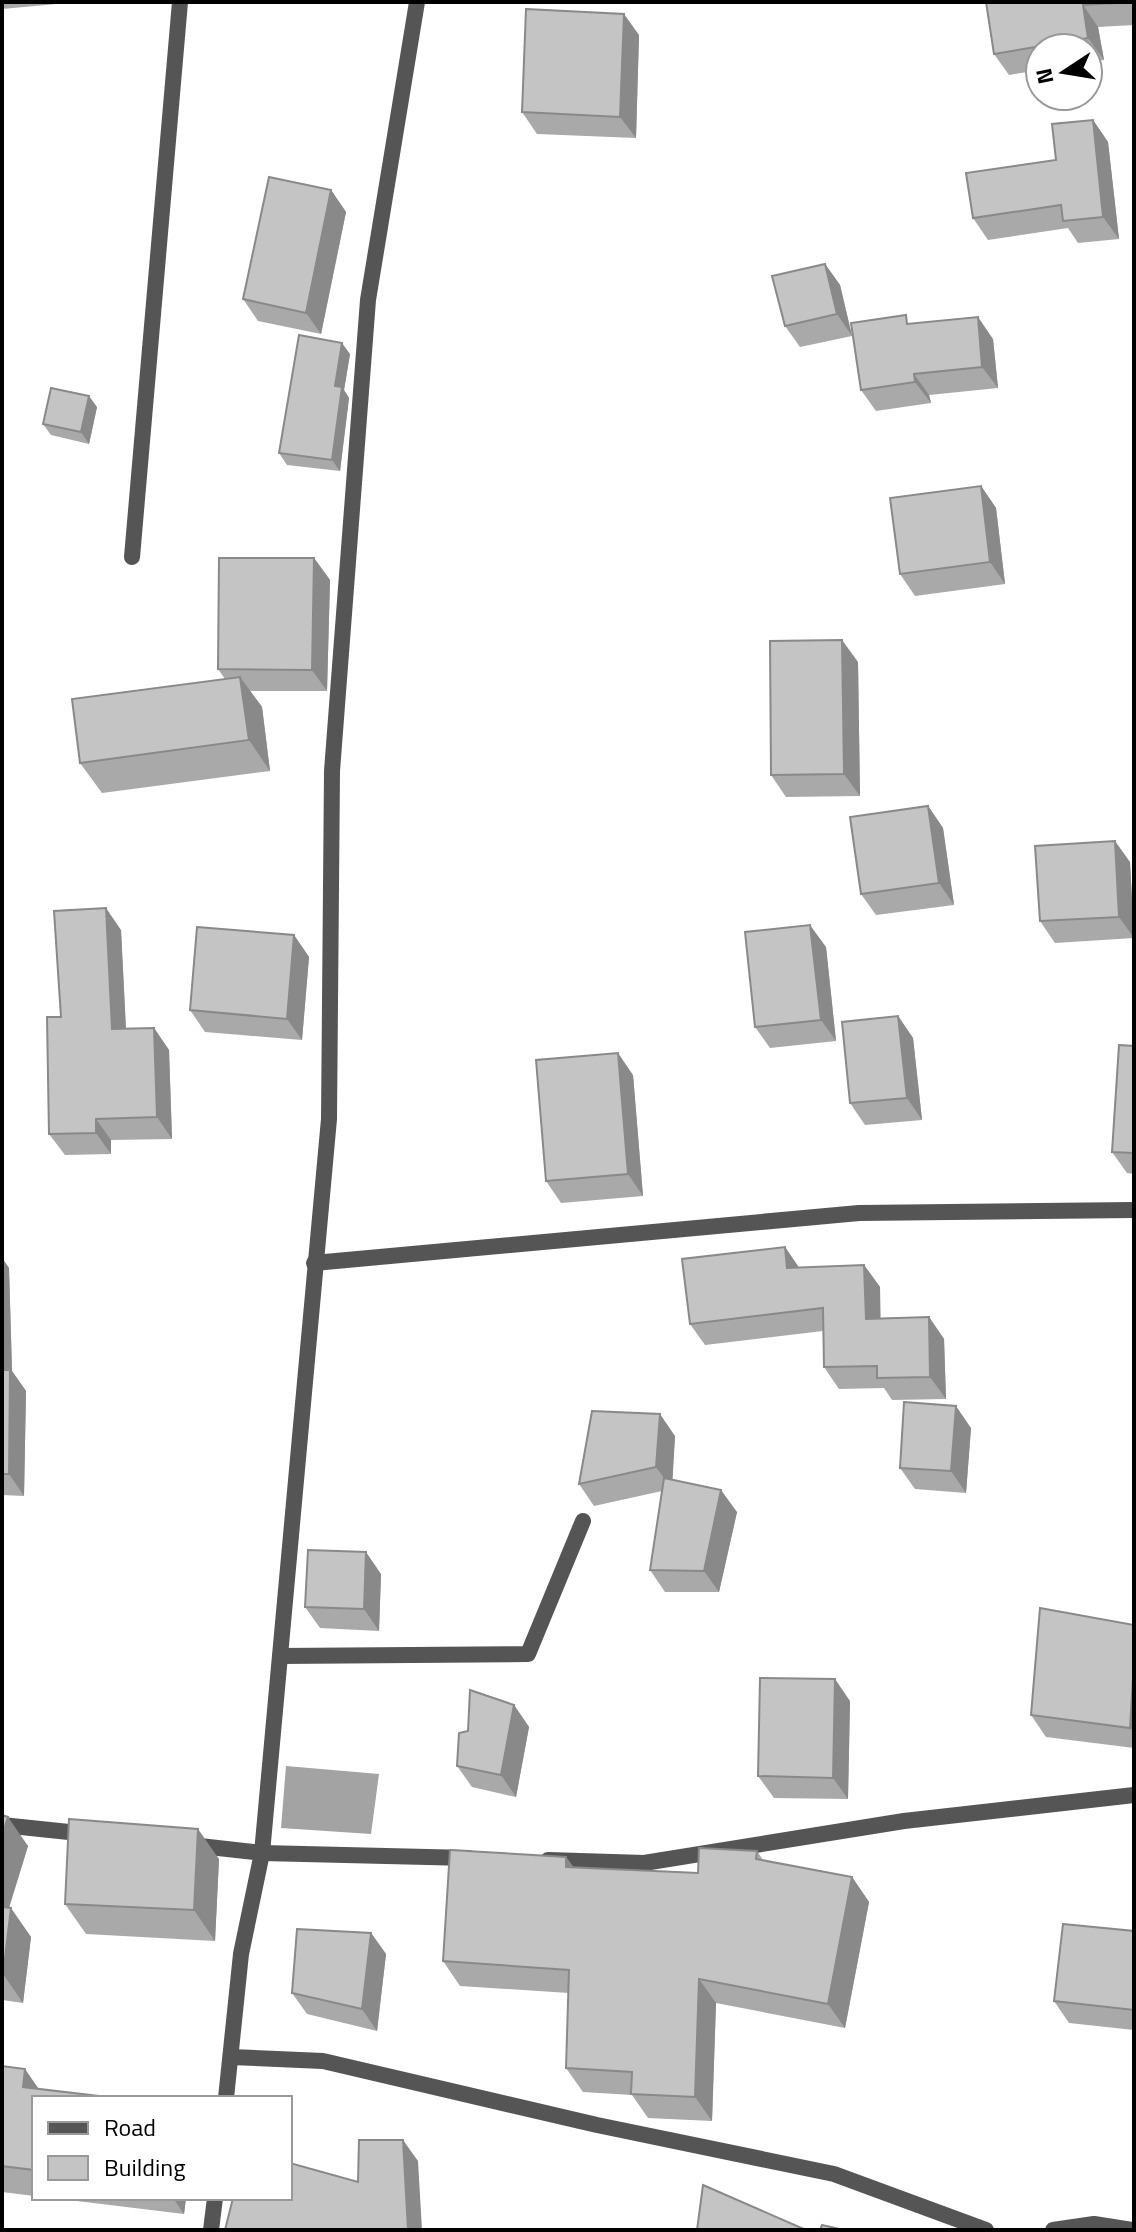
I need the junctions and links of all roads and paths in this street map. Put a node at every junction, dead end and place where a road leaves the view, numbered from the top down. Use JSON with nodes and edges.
{"nodes":[{"id":1,"x":180,"y":2,"type":"edge"},
{"id":2,"x":417,"y":2,"type":"edge"},
{"id":3,"x":132,"y":557,"type":"dead end"},
{"id":4,"x":1134,"y":1210,"type":"edge"},
{"id":5,"x":314,"y":1263,"type":"junction"},
{"id":6,"x":583,"y":1521,"type":"dead end"},
{"id":7,"x":280,"y":1656,"type":"junction"},
{"id":8,"x":1134,"y":1795,"type":"edge"},
{"id":9,"x":2,"y":1825,"type":"edge"},
{"id":10,"x":109,"y":1836,"type":"edge"},
{"id":11,"x":170,"y":1843,"type":"edge"},
{"id":12,"x":262,"y":1853,"type":"junction"},
{"id":13,"x":485,"y":1858,"type":"edge"},
{"id":14,"x":533,"y":1860,"type":"edge"},
{"id":15,"x":231,"y":2057,"type":"junction"},
{"id":16,"x":226,"y":2096,"type":"edge"},
{"id":17,"x":215,"y":2200,"type":"edge"},
{"id":18,"x":211,"y":2230,"type":"edge"},
{"id":19,"x":986,"y":2230,"type":"edge"},
{"id":20,"x":1053,"y":2230,"type":"edge"},
{"id":21,"x":1132,"y":2230,"type":"edge"}],
"edges":[{"from":1,"to":3,"type":"street"},
{"from":2,"to":5,"type":"street"},
{"from":4,"to":5,"type":"street"},
{"from":5,"to":7,"type":"street"},
{"from":6,"to":7,"type":"street"},
{"from":7,"to":12,"type":"street"},
{"from":8,"to":14,"type":"street"},
{"from":9,"to":10,"type":"street"},
{"from":11,"to":12,"type":"street"},
{"from":12,"to":13,"type":"street"},
{"from":12,"to":15,"type":"street"},
{"from":15,"to":16,"type":"street"},
{"from":15,"to":19,"type":"street"},
{"from":17,"to":18,"type":"street"},
{"from":20,"to":21,"type":"street"}]}
